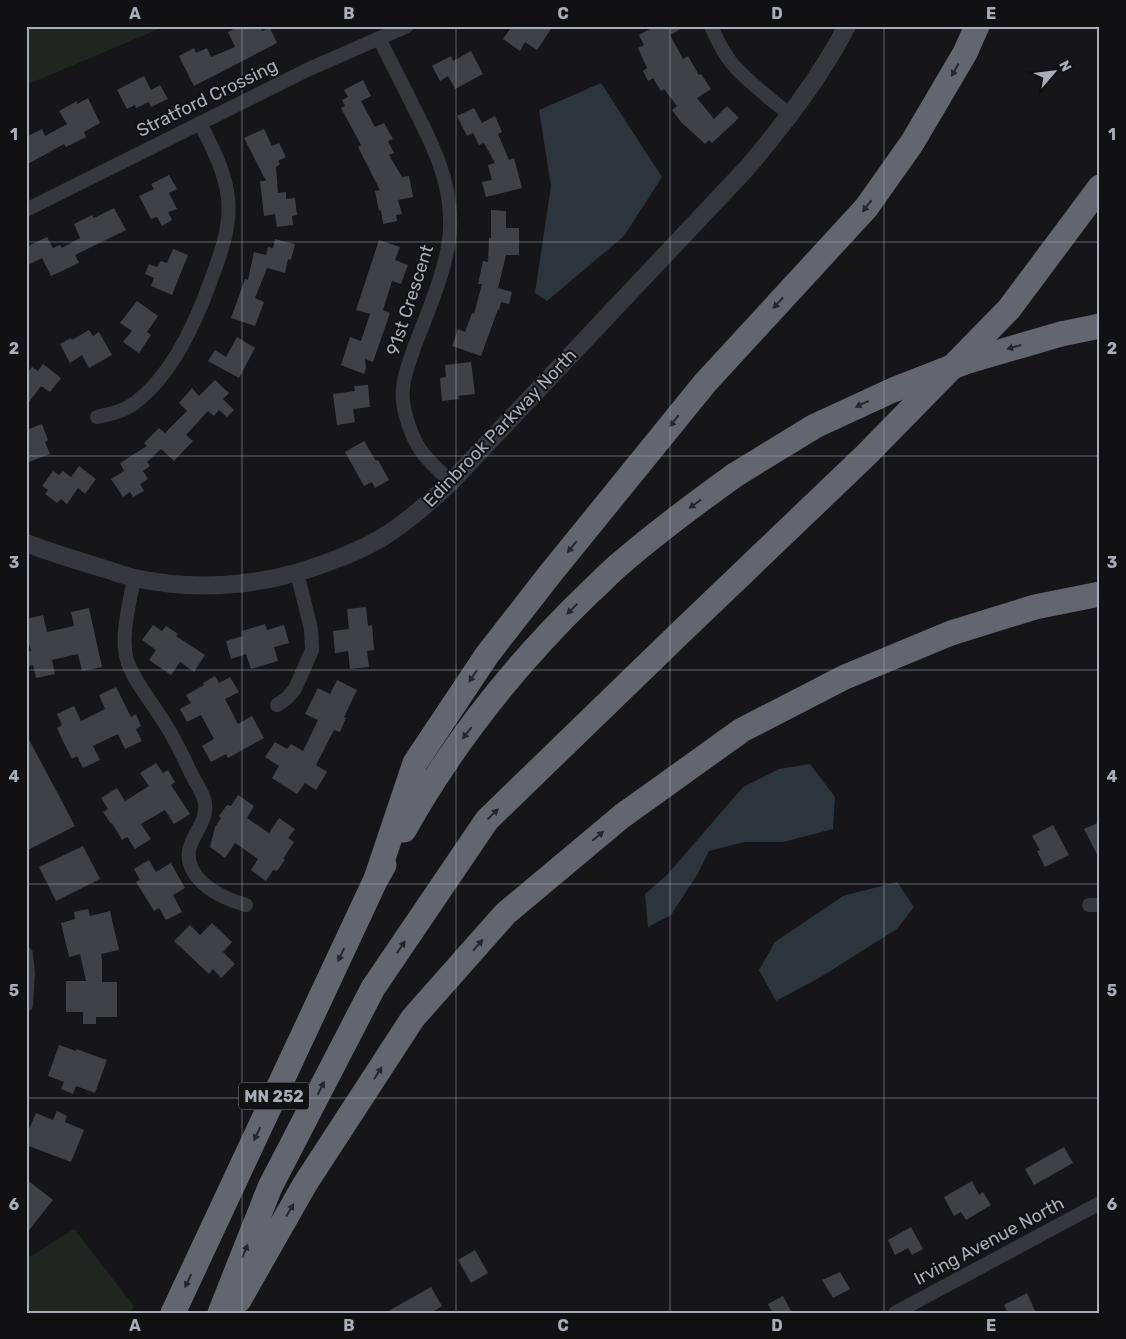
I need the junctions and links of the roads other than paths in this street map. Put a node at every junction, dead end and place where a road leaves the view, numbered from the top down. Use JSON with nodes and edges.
{"nodes":[{"id":1,"x":407,"y":26,"type":"edge"},
{"id":2,"x":711,"y":26,"type":"edge"},
{"id":3,"x":847,"y":26,"type":"edge"},
{"id":4,"x":977,"y":26,"type":"edge"},
{"id":5,"x":379,"y":38,"type":"junction"},
{"id":6,"x":790,"y":115,"type":"junction"},
{"id":7,"x":200,"y":123,"type":"junction"},
{"id":8,"x":1100,"y":187,"type":"edge"},
{"id":9,"x":26,"y":210,"type":"edge"},
{"id":10,"x":1100,"y":326,"type":"edge"},
{"id":11,"x":97,"y":417,"type":"dead end"},
{"id":12,"x":451,"y":482,"type":"junction"},
{"id":13,"x":26,"y":543,"type":"edge"},
{"id":14,"x":297,"y":573,"type":"junction"},
{"id":15,"x":134,"y":578,"type":"junction"},
{"id":16,"x":1100,"y":594,"type":"edge"},
{"id":17,"x":277,"y":705,"type":"dead end"},
{"id":18,"x":376,"y":879,"type":"junction"},
{"id":19,"x":246,"y":905,"type":"dead end"},
{"id":20,"x":26,"y":954,"type":"edge"},
{"id":21,"x":26,"y":1005,"type":"edge"},
{"id":22,"x":1100,"y":1203,"type":"edge"},
{"id":23,"x":173,"y":1313,"type":"edge"},
{"id":24,"x":220,"y":1313,"type":"edge"},
{"id":25,"x":231,"y":1313,"type":"edge"},
{"id":26,"x":895,"y":1313,"type":"edge"}],
"edges":[{"from":1,"to":5,"type":"street","name":"Stratford Crossing"},
{"from":2,"to":6,"type":"street"},
{"from":3,"to":6,"type":"street","name":"Edinbrook Parkway North"},
{"from":4,"to":18,"type":"highway","one_way":true},
{"from":5,"to":7,"type":"street","name":"Stratford Crossing"},
{"from":5,"to":12,"type":"street","name":"91st Crescent"},
{"from":6,"to":12,"type":"street","name":"Edinbrook Parkway North"},
{"from":7,"to":9,"type":"street","name":"Stratford Crossing"},
{"from":7,"to":11,"type":"street"},
{"from":24,"to":8,"type":"highway","one_way":true},
{"from":10,"to":18,"type":"highway","one_way":true,"bridge":true},
{"from":12,"to":14,"type":"street","name":"Edinbrook Parkway North"},
{"from":13,"to":15,"type":"street","name":"Edinbrook Parkway North"},
{"from":14,"to":15,"type":"street","name":"Edinbrook Parkway North"},
{"from":14,"to":17,"type":"street"},
{"from":15,"to":19,"type":"street"},
{"from":25,"to":16,"type":"highway","one_way":true},
{"from":18,"to":23,"type":"highway","number":"MN 252","one_way":true},
{"from":20,"to":21,"type":"street"},
{"from":22,"to":26,"type":"street","name":"Irving Avenue North"}]}
